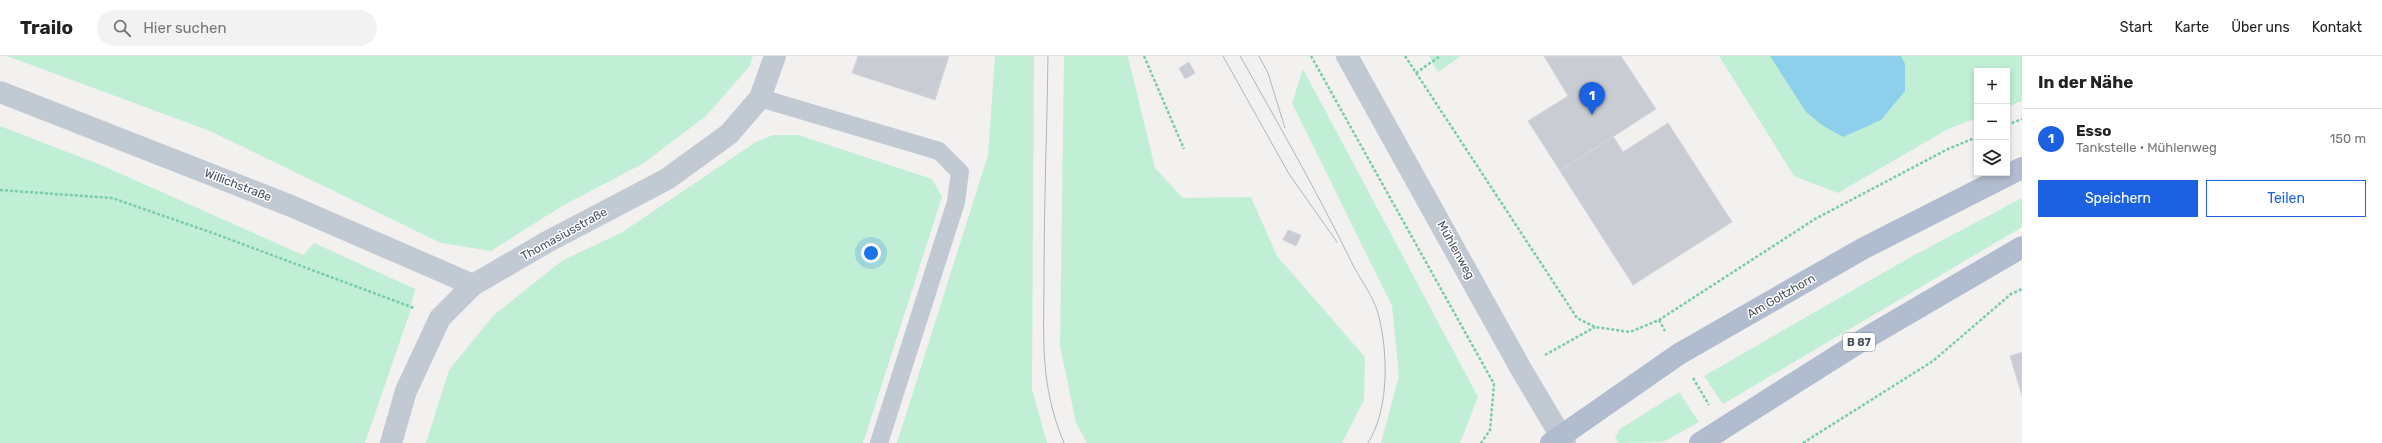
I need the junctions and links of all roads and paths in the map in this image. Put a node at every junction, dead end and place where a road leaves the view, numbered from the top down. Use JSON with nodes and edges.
{"nodes":[{"id":1,"x":775,"y":56,"type":"edge"},
{"id":2,"x":1144,"y":56,"type":"edge"},
{"id":3,"x":1311,"y":56,"type":"edge"},
{"id":4,"x":1347,"y":56,"type":"edge"},
{"id":5,"x":1405,"y":56,"type":"edge"},
{"id":6,"x":1440,"y":56,"type":"edge"},
{"id":7,"x":1416,"y":73,"type":"junction"},
{"id":8,"x":0,"y":92,"type":"edge"},
{"id":9,"x":760,"y":98,"type":"junction"},
{"id":10,"x":2022,"y":119,"type":"edge"},
{"id":11,"x":2010,"y":124,"type":"edge"},
{"id":12,"x":1974,"y":138,"type":"edge"},
{"id":13,"x":1184,"y":149,"type":"dead end"},
{"id":14,"x":2022,"y":168,"type":"edge"},
{"id":15,"x":0,"y":190,"type":"edge"},
{"id":16,"x":2022,"y":247,"type":"edge"},
{"id":17,"x":473,"y":285,"type":"junction"},
{"id":18,"x":2022,"y":289,"type":"edge"},
{"id":19,"x":440,"y":318,"type":"junction"},
{"id":20,"x":1659,"y":320,"type":"junction"},
{"id":21,"x":1679,"y":354,"type":"junction"},
{"id":22,"x":1723,"y":429,"type":"junction"},
{"id":23,"x":1559,"y":441,"type":"edge"},
{"id":24,"x":391,"y":443,"type":"edge"},
{"id":25,"x":879,"y":443,"type":"edge"},
{"id":26,"x":1481,"y":443,"type":"edge"},
{"id":27,"x":1700,"y":443,"type":"edge"},
{"id":28,"x":1803,"y":443,"type":"edge"}],
"edges":[{"from":1,"to":9,"type":"street","name":"Thomasiusstraße"},
{"from":2,"to":13,"type":"path"},
{"from":3,"to":26,"type":"path"},
{"from":4,"to":23,"type":"street","name":"Mühlenweg"},
{"from":5,"to":7,"type":"path"},
{"from":6,"to":7,"type":"path"},
{"from":7,"to":20,"type":"path"},
{"from":8,"to":17,"type":"street","name":"Willichstraße"},
{"from":9,"to":17,"type":"street","name":"Thomasiusstraße"},
{"from":9,"to":25,"type":"lane"},
{"from":10,"to":11,"type":"path"},
{"from":12,"to":20,"type":"path"},
{"from":14,"to":21,"type":"main road","name":"Am Goltzhorn"},
{"from":15,"to":19,"type":"path"},
{"from":16,"to":22,"type":"main road","number":"B 87"},
{"from":17,"to":19,"type":"street","name":"Thomasiusstraße"},
{"from":18,"to":28,"type":"path"},
{"from":19,"to":24,"type":"street","name":"Thomasiusstraße"},
{"from":20,"to":21,"type":"path"},
{"from":21,"to":22,"type":"path"},
{"from":21,"to":23,"type":"main road","name":"Am Goltzhorn"},
{"from":22,"to":27,"type":"main road","number":"B 87"}]}
